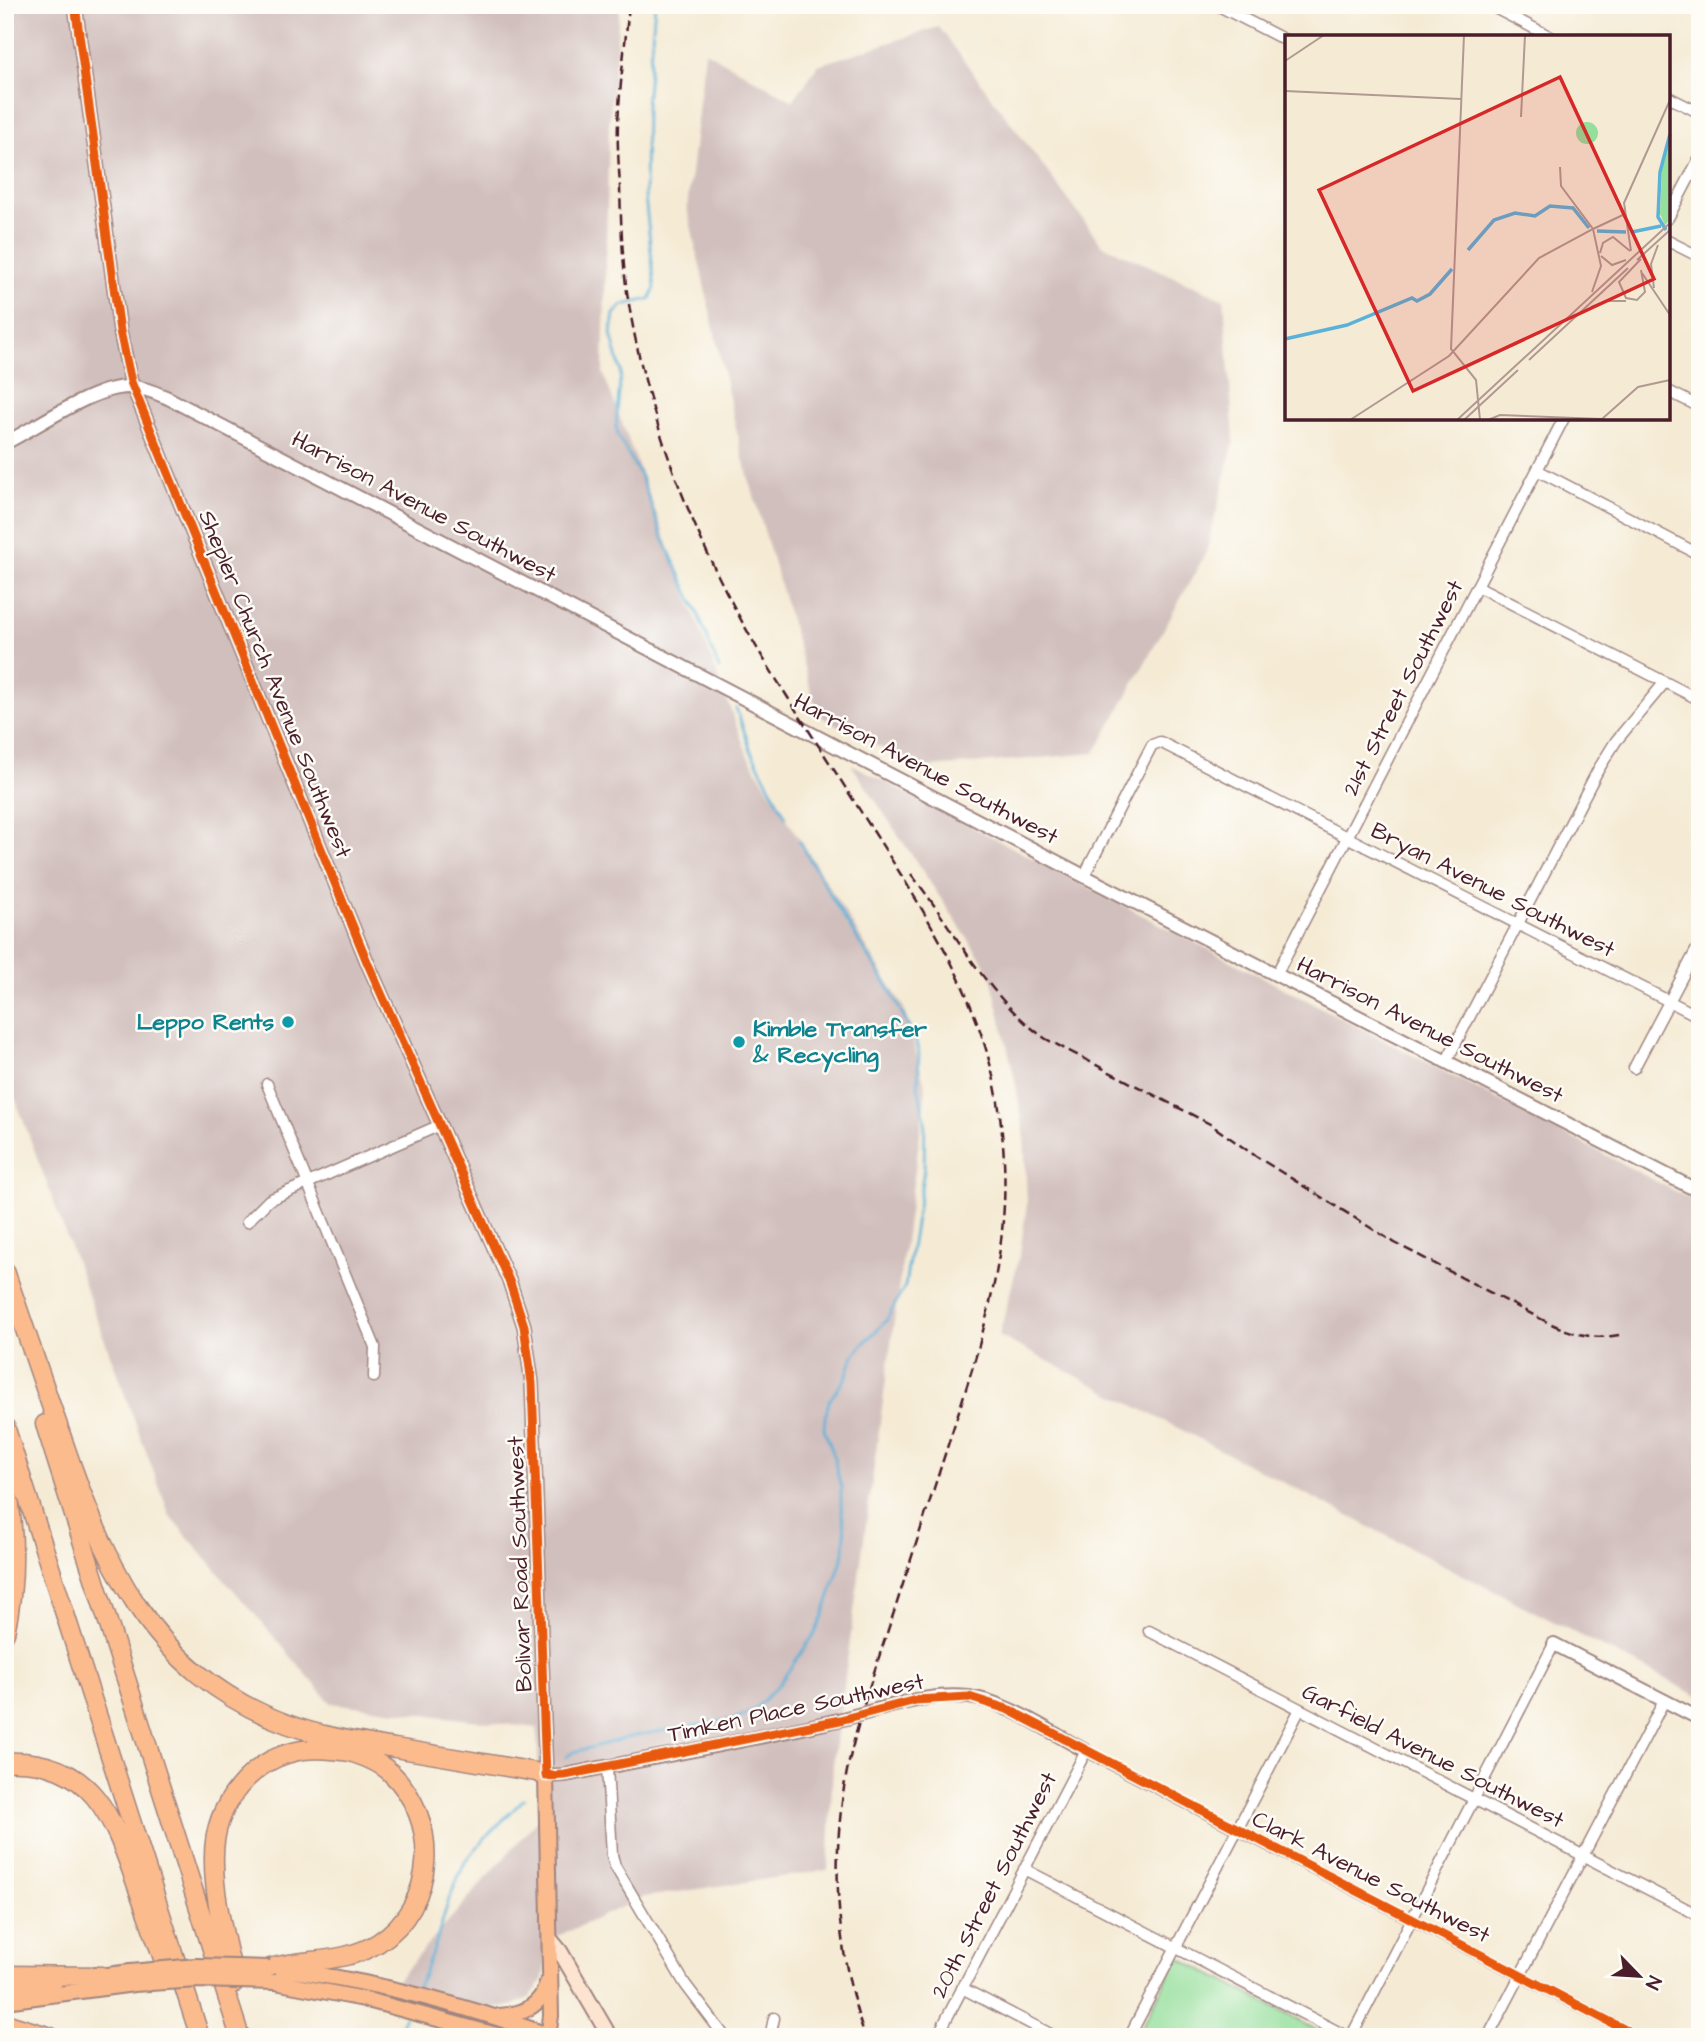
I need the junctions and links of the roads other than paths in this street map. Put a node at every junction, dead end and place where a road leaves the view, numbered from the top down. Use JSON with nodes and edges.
{"nodes":[{"id":1,"x":75,"y":5,"type":"edge"},
{"id":2,"x":1217,"y":5,"type":"edge"},
{"id":3,"x":1489,"y":5,"type":"edge"},
{"id":4,"x":1547,"y":35,"type":"edge"},
{"id":5,"x":1285,"y":40,"type":"edge"},
{"id":6,"x":1670,"y":98,"type":"edge"},
{"id":7,"x":1700,"y":113,"type":"edge"},
{"id":8,"x":1700,"y":158,"type":"edge"},
{"id":9,"x":1670,"y":214,"type":"edge"},
{"id":10,"x":1670,"y":242,"type":"edge"},
{"id":11,"x":1700,"y":257,"type":"edge"},
{"id":12,"x":133,"y":386,"type":"junction"},
{"id":13,"x":1670,"y":392,"type":"edge"},
{"id":14,"x":1700,"y":407,"type":"edge"},
{"id":15,"x":1563,"y":420,"type":"edge"},
{"id":16,"x":5,"y":443,"type":"edge"},
{"id":17,"x":1537,"y":470,"type":"junction"},
{"id":18,"x":1699,"y":553,"type":"edge"},
{"id":19,"x":1477,"y":586,"type":"junction"},
{"id":20,"x":1665,"y":682,"type":"junction"},
{"id":21,"x":1700,"y":700,"type":"edge"},
{"id":22,"x":1348,"y":837,"type":"junction"},
{"id":23,"x":1084,"y":876,"type":"junction"},
{"id":24,"x":1517,"y":924,"type":"junction"},
{"id":25,"x":1700,"y":943,"type":"edge"},
{"id":26,"x":1276,"y":975,"type":"junction"},
{"id":27,"x":1670,"y":1001,"type":"junction"},
{"id":28,"x":1700,"y":1017,"type":"edge"},
{"id":29,"x":1446,"y":1062,"type":"junction"},
{"id":30,"x":1634,"y":1068,"type":"dead end"},
{"id":31,"x":267,"y":1084,"type":"dead end"},
{"id":32,"x":438,"y":1126,"type":"junction"},
{"id":33,"x":309,"y":1182,"type":"junction"},
{"id":34,"x":1700,"y":1192,"type":"edge"},
{"id":35,"x":247,"y":1222,"type":"dead end"},
{"id":36,"x":5,"y":1271,"type":"edge"},
{"id":37,"x":5,"y":1301,"type":"edge"},
{"id":38,"x":529,"y":1351,"type":"joint"},
{"id":39,"x":374,"y":1377,"type":"dead end"},
{"id":40,"x":5,"y":1426,"type":"edge"},
{"id":41,"x":5,"y":1474,"type":"edge"},
{"id":42,"x":1149,"y":1631,"type":"dead end"},
{"id":43,"x":5,"y":1633,"type":"edge"},
{"id":44,"x":1554,"y":1644,"type":"joint"},
{"id":45,"x":1664,"y":1701,"type":"junction"},
{"id":46,"x":1300,"y":1709,"type":"junction"},
{"id":47,"x":1700,"y":1719,"type":"edge"},
{"id":48,"x":347,"y":1751,"type":"junction"},
{"id":49,"x":1086,"y":1751,"type":"junction"},
{"id":50,"x":5,"y":1762,"type":"edge"},
{"id":51,"x":607,"y":1767,"type":"junction"},
{"id":52,"x":546,"y":1776,"type":"junction"},
{"id":53,"x":1474,"y":1800,"type":"junction"},
{"id":54,"x":1237,"y":1829,"type":"junction"},
{"id":55,"x":1583,"y":1856,"type":"junction"},
{"id":56,"x":1024,"y":1869,"type":"junction"},
{"id":57,"x":1700,"y":1916,"type":"edge"},
{"id":58,"x":1411,"y":1919,"type":"junction"},
{"id":59,"x":551,"y":1939,"type":"junction"},
{"id":60,"x":1175,"y":1947,"type":"junction"},
{"id":61,"x":5,"y":1975,"type":"edge"},
{"id":62,"x":272,"y":1975,"type":"junction"},
{"id":63,"x":550,"y":1975,"type":"junction"},
{"id":64,"x":1520,"y":1975,"type":"junction"},
{"id":65,"x":102,"y":1976,"type":"junction"},
{"id":66,"x":132,"y":1978,"type":"junction"},
{"id":67,"x":962,"y":1988,"type":"junction"},
{"id":68,"x":5,"y":1989,"type":"edge"},
{"id":69,"x":5,"y":2001,"type":"edge"},
{"id":70,"x":492,"y":2017,"type":"junction"},
{"id":71,"x":774,"y":2018,"type":"dead end"},
{"id":72,"x":5,"y":2023,"type":"edge"},
{"id":73,"x":549,"y":2036,"type":"edge"},
{"id":74,"x":51,"y":2037,"type":"edge"},
{"id":75,"x":191,"y":2037,"type":"edge"},
{"id":76,"x":200,"y":2037,"type":"edge"},
{"id":77,"x":240,"y":2037,"type":"edge"},
{"id":78,"x":249,"y":2037,"type":"edge"},
{"id":79,"x":504,"y":2037,"type":"edge"},
{"id":80,"x":610,"y":2037,"type":"edge"},
{"id":81,"x":726,"y":2037,"type":"edge"},
{"id":82,"x":770,"y":2037,"type":"edge"},
{"id":83,"x":937,"y":2037,"type":"edge"},
{"id":84,"x":1056,"y":2037,"type":"edge"},
{"id":85,"x":1129,"y":2037,"type":"edge"},
{"id":86,"x":1350,"y":2037,"type":"edge"},
{"id":87,"x":1488,"y":2037,"type":"edge"},
{"id":88,"x":1639,"y":2037,"type":"edge"}],
"edges":[{"from":1,"to":12,"type":"street","name":"Shepler Church Avenue Southwest"},
{"from":2,"to":5,"type":"street"},
{"from":3,"to":4,"type":"street"},
{"from":6,"to":7,"type":"street"},
{"from":8,"to":9,"type":"street"},
{"from":10,"to":11,"type":"street"},
{"from":12,"to":16,"type":"street"},
{"from":12,"to":23,"type":"street","name":"Harrison Avenue Southwest"},
{"from":12,"to":32,"type":"street","name":"Shepler Church Avenue Southwest"},
{"from":13,"to":14,"type":"street"},
{"from":15,"to":17,"type":"street","name":"21st Street Southwest"},
{"from":17,"to":18,"type":"street"},
{"from":17,"to":19,"type":"street","name":"21st Street Southwest"},
{"from":19,"to":20,"type":"street"},
{"from":19,"to":22,"type":"street","name":"21st Street Southwest"},
{"from":20,"to":21,"type":"street"},
{"from":20,"to":24,"type":"street"},
{"from":22,"to":23,"type":"street","name":"Bryan Avenue Southwest"},
{"from":22,"to":24,"type":"street","name":"Bryan Avenue Southwest"},
{"from":22,"to":26,"type":"street","name":"21st Street Southwest"},
{"from":23,"to":26,"type":"street","name":"Harrison Avenue Southwest"},
{"from":24,"to":27,"type":"street","name":"Bryan Avenue Southwest"},
{"from":24,"to":29,"type":"street"},
{"from":25,"to":27,"type":"street"},
{"from":26,"to":29,"type":"street","name":"Harrison Avenue Southwest"},
{"from":27,"to":28,"type":"street","name":"Bryan Avenue Southwest"},
{"from":27,"to":30,"type":"street"},
{"from":29,"to":34,"type":"street","name":"Harrison Avenue Southwest"},
{"from":31,"to":33,"type":"street"},
{"from":32,"to":33,"type":"street"},
{"from":32,"to":38,"type":"street","name":"Shepler Church Avenue Southwest"},
{"from":33,"to":35,"type":"street"},
{"from":33,"to":39,"type":"street"},
{"from":36,"to":52,"type":"highway"},
{"from":37,"to":77,"type":"highway"},
{"from":38,"to":52,"type":"street","name":"Bolivar Road Southwest"},
{"from":40,"to":76,"type":"highway"},
{"from":41,"to":43,"type":"highway"},
{"from":42,"to":46,"type":"street","name":"Garfield Avenue Southwest"},
{"from":44,"to":45,"type":"street"},
{"from":44,"to":53,"type":"street"},
{"from":45,"to":47,"type":"street"},
{"from":45,"to":55,"type":"street"},
{"from":46,"to":53,"type":"street","name":"Garfield Avenue Southwest"},
{"from":46,"to":54,"type":"street"},
{"from":48,"to":52,"type":"highway"},
{"from":48,"to":62,"type":"highway"},
{"from":48,"to":78,"type":"highway"},
{"from":49,"to":51,"type":"street","name":"Timken Place Southwest"},
{"from":49,"to":54,"type":"street","name":"Clark Avenue Southwest"},
{"from":49,"to":56,"type":"street","name":"20th Street Southwest"},
{"from":50,"to":75,"type":"highway"},
{"from":51,"to":52,"type":"street","name":"Timken Place Southwest"},
{"from":51,"to":81,"type":"street"},
{"from":52,"to":59,"type":"main road","name":"Bolivar Road Southwest"},
{"from":53,"to":55,"type":"street","name":"Garfield Avenue Southwest"},
{"from":53,"to":58,"type":"street"},
{"from":54,"to":58,"type":"street","name":"Clark Avenue Southwest"},
{"from":54,"to":60,"type":"street"},
{"from":55,"to":57,"type":"street","name":"Garfield Avenue Southwest"},
{"from":55,"to":64,"type":"street"},
{"from":56,"to":60,"type":"street"},
{"from":56,"to":67,"type":"street","name":"20th Street Southwest"},
{"from":58,"to":64,"type":"street","name":"Clark Avenue Southwest"},
{"from":58,"to":86,"type":"street"},
{"from":59,"to":63,"type":"main road","name":"Bolivar Road Southwest"},
{"from":59,"to":80,"type":"main road"},
{"from":60,"to":85,"type":"street"},
{"from":60,"to":86,"type":"street"},
{"from":61,"to":65,"type":"highway"},
{"from":62,"to":66,"type":"main road","bridge":true},
{"from":62,"to":70,"type":"main road"},
{"from":62,"to":79,"type":"main road"},
{"from":63,"to":70,"type":"main road"},
{"from":63,"to":73,"type":"main road","name":"Bolivar Road Southwest"},
{"from":64,"to":87,"type":"street"},
{"from":64,"to":88,"type":"street","name":"Clark Avenue Southwest"},
{"from":65,"to":66,"type":"main road"},
{"from":65,"to":68,"type":"main road"},
{"from":66,"to":69,"type":"main road"},
{"from":67,"to":83,"type":"street","name":"20th Street Southwest"},
{"from":67,"to":84,"type":"street"},
{"from":70,"to":73,"type":"main road"},
{"from":71,"to":82,"type":"street"},
{"from":72,"to":74,"type":"highway"}]}
